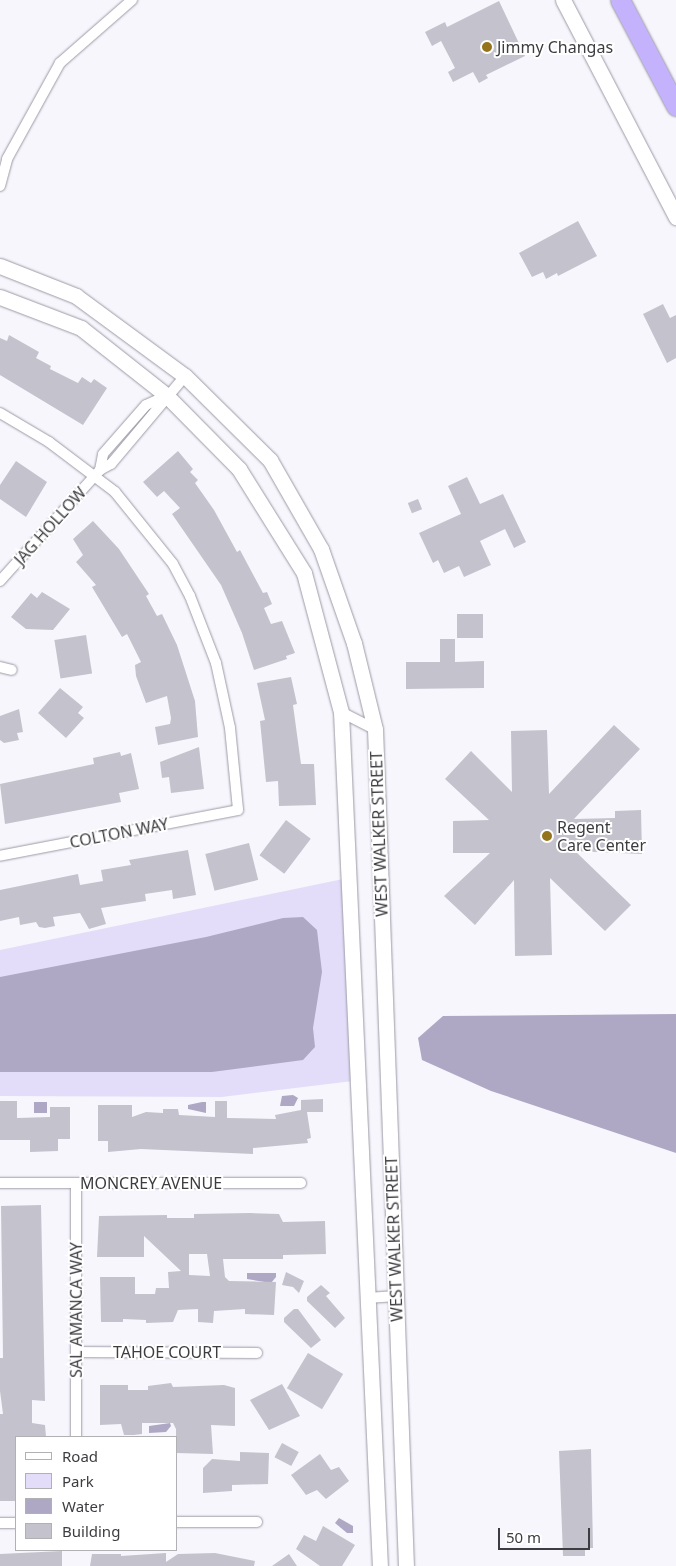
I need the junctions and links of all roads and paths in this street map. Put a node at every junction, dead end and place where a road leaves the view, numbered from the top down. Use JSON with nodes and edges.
{"nodes":[{"id":1,"x":132,"y":0,"type":"edge"},
{"id":2,"x":562,"y":0,"type":"edge"},
{"id":3,"x":620,"y":0,"type":"edge"},
{"id":4,"x":676,"y":106,"type":"edge"},
{"id":5,"x":0,"y":186,"type":"edge"},
{"id":6,"x":676,"y":217,"type":"edge"},
{"id":7,"x":0,"y":266,"type":"edge"},
{"id":8,"x":0,"y":298,"type":"edge"},
{"id":9,"x":185,"y":376,"type":"junction"},
{"id":10,"x":167,"y":396,"type":"junction"},
{"id":11,"x":0,"y":413,"type":"edge"},
{"id":12,"x":97,"y":473,"type":"junction"},
{"id":13,"x":0,"y":581,"type":"edge"},
{"id":14,"x":0,"y":667,"type":"edge"},
{"id":15,"x":12,"y":670,"type":"dead end"},
{"id":16,"x":341,"y":712,"type":"junction"},
{"id":17,"x":375,"y":729,"type":"junction"},
{"id":18,"x":0,"y":856,"type":"edge"},
{"id":19,"x":0,"y":1183,"type":"edge"},
{"id":20,"x":76,"y":1183,"type":"junction"},
{"id":21,"x":301,"y":1183,"type":"dead end"},
{"id":22,"x":396,"y":1296,"type":"junction"},
{"id":23,"x":368,"y":1298,"type":"junction"},
{"id":24,"x":76,"y":1352,"type":"junction"},
{"id":25,"x":257,"y":1353,"type":"dead end"},
{"id":26,"x":76,"y":1436,"type":"edge"},
{"id":27,"x":178,"y":1522,"type":"edge"},
{"id":28,"x":257,"y":1522,"type":"dead end"},
{"id":29,"x":0,"y":1523,"type":"edge"},
{"id":30,"x":15,"y":1523,"type":"edge"},
{"id":31,"x":380,"y":1566,"type":"edge"},
{"id":32,"x":406,"y":1566,"type":"edge"}],
"edges":[{"from":1,"to":5,"type":"street"},
{"from":2,"to":6,"type":"street"},
{"from":3,"to":4,"type":"highway"},
{"from":7,"to":9,"type":"street","name":"WEST WALKER STREET"},
{"from":8,"to":10,"type":"street","name":"WEST WALKER STREET"},
{"from":9,"to":10,"type":"street","name":"JAG HOLLOW"},
{"from":9,"to":17,"type":"street","name":"WEST WALKER STREET"},
{"from":10,"to":12,"type":"street","name":"JAG HOLLOW"},
{"from":10,"to":16,"type":"street","name":"WEST WALKER STREET"},
{"from":11,"to":12,"type":"street"},
{"from":12,"to":13,"type":"street","name":"JAG HOLLOW"},
{"from":12,"to":18,"type":"street","name":"COLTON WAY"},
{"from":14,"to":15,"type":"street"},
{"from":16,"to":17,"type":"street"},
{"from":16,"to":23,"type":"street","name":"WEST WALKER STREET"},
{"from":17,"to":22,"type":"street","name":"WEST WALKER STREET"},
{"from":19,"to":20,"type":"street","name":"MONCREY AVENUE"},
{"from":20,"to":21,"type":"street","name":"MONCREY AVENUE"},
{"from":20,"to":24,"type":"street","name":"SAL AMANCA WAY"},
{"from":22,"to":23,"type":"street"},
{"from":22,"to":32,"type":"street","name":"WEST WALKER STREET"},
{"from":23,"to":31,"type":"street","name":"WEST WALKER STREET"},
{"from":24,"to":25,"type":"street","name":"TAHOE COURT"},
{"from":24,"to":26,"type":"street","name":"SAL AMANCA WAY"},
{"from":27,"to":28,"type":"street"},
{"from":29,"to":30,"type":"street"}]}
